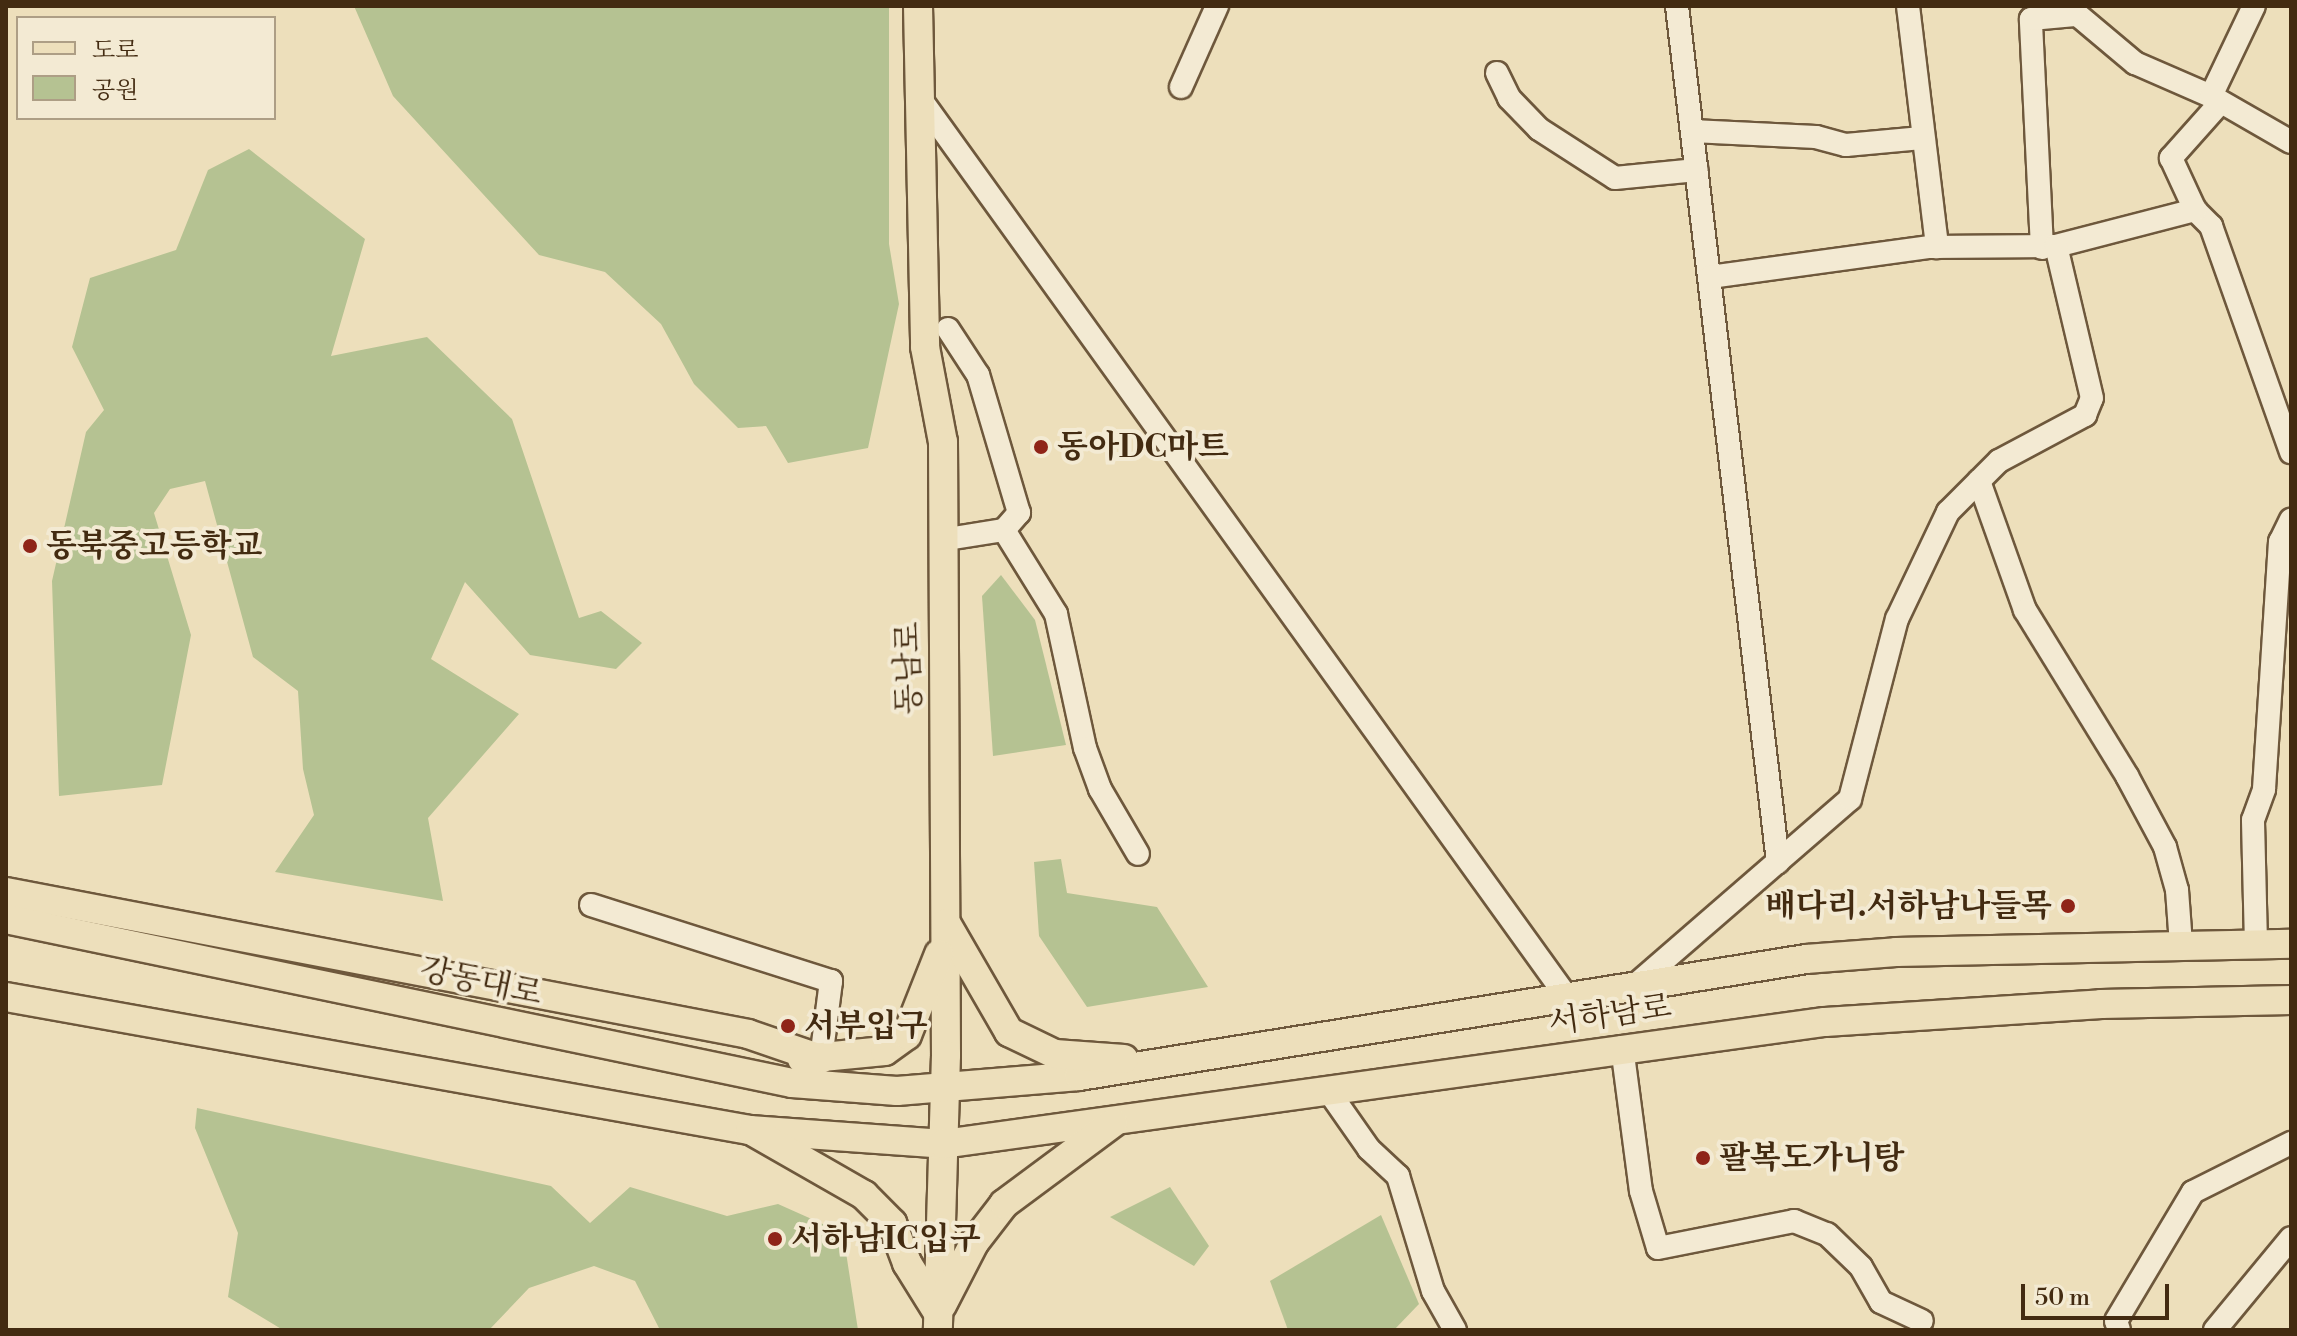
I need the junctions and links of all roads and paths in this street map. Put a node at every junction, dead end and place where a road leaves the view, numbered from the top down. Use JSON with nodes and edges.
{"nodes":[{"id":1,"x":918,"y":6,"type":"edge"},
{"id":2,"x":1217,"y":6,"type":"edge"},
{"id":3,"x":1677,"y":6,"type":"edge"},
{"id":4,"x":1908,"y":6,"type":"edge"},
{"id":5,"x":2254,"y":6,"type":"edge"},
{"id":6,"x":2071,"y":11,"type":"edge"},
{"id":7,"x":1497,"y":73,"type":"dead end"},
{"id":8,"x":1181,"y":87,"type":"dead end"},
{"id":9,"x":919,"y":97,"type":"junction"},
{"id":10,"x":2216,"y":99,"type":"junction"},
{"id":11,"x":1692,"y":131,"type":"junction"},
{"id":12,"x":1922,"y":138,"type":"junction"},
{"id":13,"x":2291,"y":142,"type":"edge"},
{"id":14,"x":1697,"y":170,"type":"junction"},
{"id":15,"x":2195,"y":210,"type":"junction"},
{"id":16,"x":1937,"y":247,"type":"junction"},
{"id":17,"x":2049,"y":247,"type":"junction"},
{"id":18,"x":1710,"y":277,"type":"junction"},
{"id":19,"x":948,"y":329,"type":"dead end"},
{"id":20,"x":2291,"y":452,"type":"edge"},
{"id":21,"x":1979,"y":481,"type":"junction"},
{"id":22,"x":2290,"y":522,"type":"edge"},
{"id":23,"x":1004,"y":530,"type":"junction"},
{"id":24,"x":941,"y":540,"type":"junction"},
{"id":25,"x":1138,"y":854,"type":"dead end"},
{"id":26,"x":1778,"y":862,"type":"junction"},
{"id":27,"x":6,"y":892,"type":"edge"},
{"id":28,"x":591,"y":905,"type":"dead end"},
{"id":29,"x":6,"y":919,"type":"edge"},
{"id":30,"x":945,"y":930,"type":"junction"},
{"id":31,"x":2256,"y":944,"type":"junction"},
{"id":32,"x":2291,"y":944,"type":"edge"},
{"id":33,"x":2181,"y":945,"type":"junction"},
{"id":34,"x":1633,"y":987,"type":"junction"},
{"id":35,"x":6,"y":997,"type":"edge"},
{"id":36,"x":1567,"y":997,"type":"junction"},
{"id":37,"x":2291,"y":1000,"type":"edge"},
{"id":38,"x":1622,"y":1047,"type":"junction"},
{"id":39,"x":821,"y":1059,"type":"junction"},
{"id":40,"x":687,"y":1061,"type":"junction"},
{"id":41,"x":1155,"y":1063,"type":"junction"},
{"id":42,"x":945,"y":1089,"type":"junction"},
{"id":43,"x":1327,"y":1089,"type":"junction"},
{"id":44,"x":1115,"y":1122,"type":"junction"},
{"id":45,"x":750,"y":1130,"type":"junction"},
{"id":46,"x":2291,"y":1143,"type":"edge"},
{"id":47,"x":943,"y":1144,"type":"junction"},
{"id":48,"x":2291,"y":1238,"type":"edge"},
{"id":49,"x":938,"y":1321,"type":"edge"},
{"id":50,"x":1922,"y":1321,"type":"dead end"},
{"id":51,"x":1455,"y":1330,"type":"edge"},
{"id":52,"x":2119,"y":1330,"type":"edge"},
{"id":53,"x":2215,"y":1330,"type":"edge"}],
"edges":[{"from":1,"to":9,"type":"main road","name":"동남로"},
{"from":2,"to":8,"type":"street"},
{"from":3,"to":11,"type":"street"},
{"from":4,"to":12,"type":"street"},
{"from":5,"to":10,"type":"street"},
{"from":6,"to":10,"type":"street"},
{"from":6,"to":17,"type":"street"},
{"from":7,"to":14,"type":"street"},
{"from":9,"to":24,"type":"main road","name":"동남로"},
{"from":9,"to":36,"type":"street"},
{"from":10,"to":13,"type":"street"},
{"from":10,"to":15,"type":"street"},
{"from":11,"to":12,"type":"street"},
{"from":11,"to":14,"type":"street"},
{"from":12,"to":16,"type":"street"},
{"from":14,"to":18,"type":"street"},
{"from":15,"to":17,"type":"street"},
{"from":15,"to":20,"type":"street"},
{"from":16,"to":17,"type":"street"},
{"from":16,"to":18,"type":"street"},
{"from":17,"to":21,"type":"street"},
{"from":18,"to":26,"type":"street"},
{"from":19,"to":23,"type":"street"},
{"from":21,"to":26,"type":"street"},
{"from":21,"to":33,"type":"street"},
{"from":22,"to":31,"type":"street"},
{"from":23,"to":24,"type":"street"},
{"from":23,"to":25,"type":"street"},
{"from":24,"to":30,"type":"main road","name":"동남로"},
{"from":26,"to":34,"type":"street"},
{"from":27,"to":39,"type":"main road"},
{"from":28,"to":39,"type":"street"},
{"from":29,"to":40,"type":"main road","name":"강동대로"},
{"from":30,"to":39,"type":"main road"},
{"from":30,"to":41,"type":"main road"},
{"from":30,"to":42,"type":"main road","name":"동남로"},
{"from":31,"to":32,"type":"main road","name":"서하남로"},
{"from":31,"to":33,"type":"main road","name":"서하남로"},
{"from":33,"to":34,"type":"main road","name":"서하남로"},
{"from":34,"to":36,"type":"main road","name":"서하남로"},
{"from":35,"to":45,"type":"main road"},
{"from":36,"to":41,"type":"main road","name":"서하남로"},
{"from":37,"to":38,"type":"main road","name":"서하남로"},
{"from":38,"to":43,"type":"main road","name":"서하남로"},
{"from":38,"to":50,"type":"street"},
{"from":39,"to":40,"type":"main road"},
{"from":40,"to":42,"type":"main road","name":"강동대로"},
{"from":41,"to":42,"type":"main road","name":"서하남로"},
{"from":42,"to":47,"type":"main road","name":"동남로"},
{"from":43,"to":44,"type":"main road","name":"서하남로"},
{"from":43,"to":51,"type":"street"},
{"from":44,"to":47,"type":"main road","name":"서하남로"},
{"from":44,"to":49,"type":"main road"},
{"from":45,"to":47,"type":"main road"},
{"from":45,"to":49,"type":"main road"},
{"from":46,"to":52,"type":"street"},
{"from":47,"to":49,"type":"main road","name":"동남로"},
{"from":48,"to":53,"type":"street"}]}
